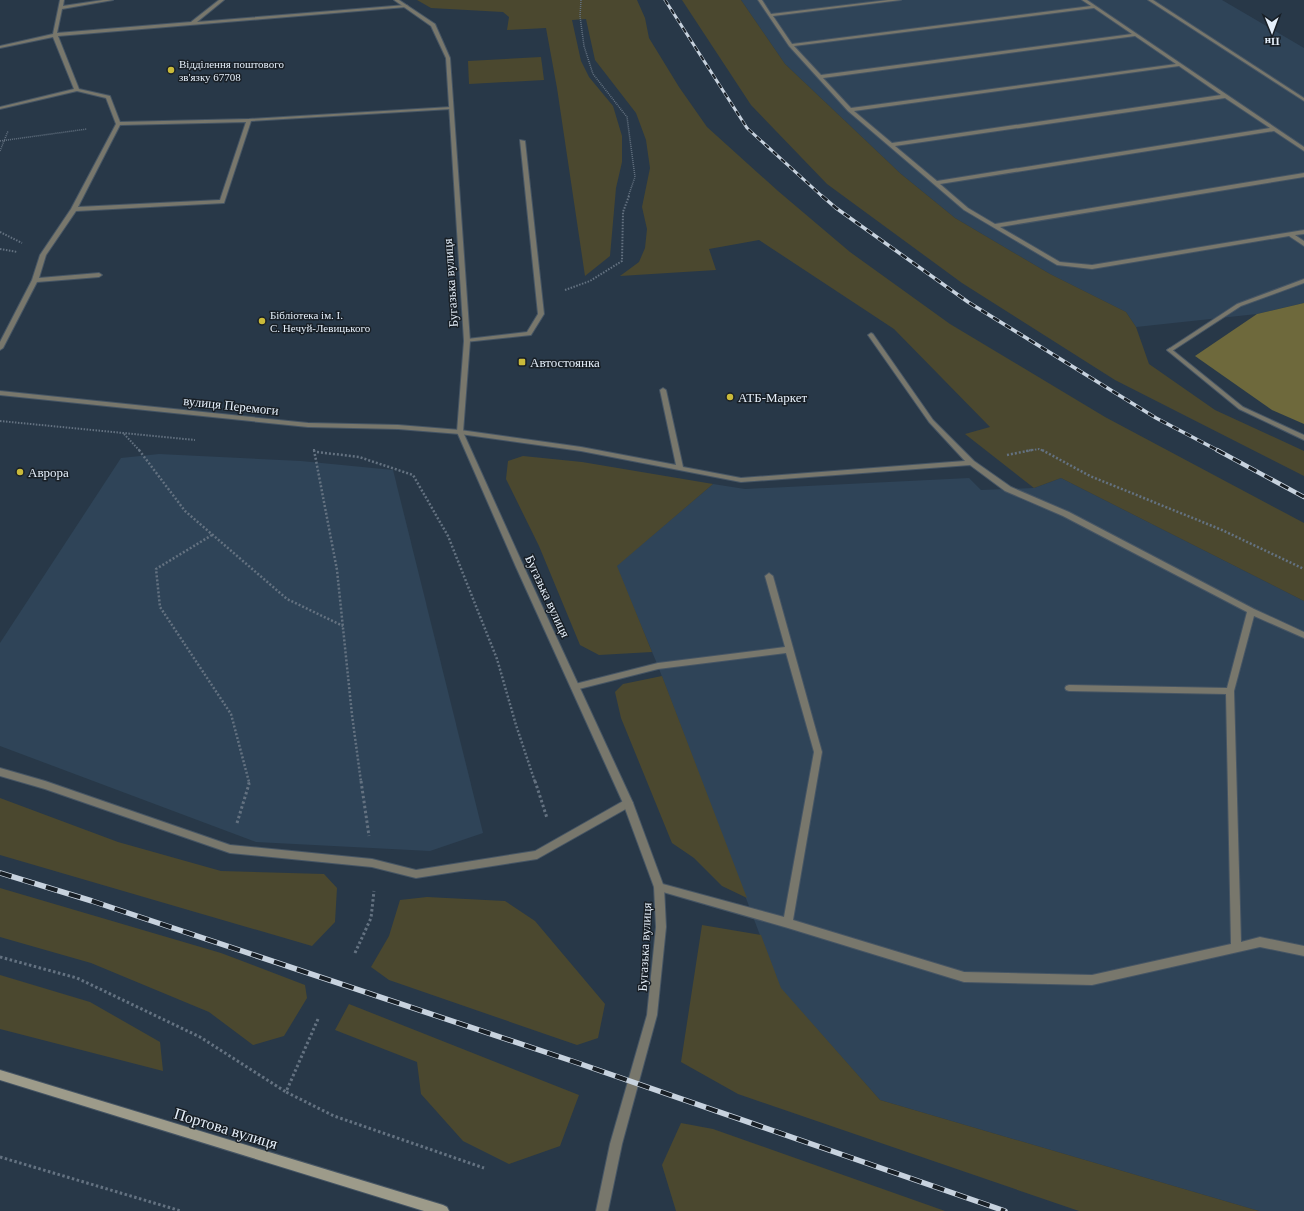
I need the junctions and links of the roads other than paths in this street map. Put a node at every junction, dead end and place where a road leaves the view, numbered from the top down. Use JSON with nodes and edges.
{"nodes":[{"id":1,"x":62,"y":0,"type":"edge"},
{"id":2,"x":111,"y":0,"type":"edge"},
{"id":3,"x":222,"y":0,"type":"edge"},
{"id":4,"x":396,"y":0,"type":"edge"},
{"id":5,"x":760,"y":0,"type":"edge"},
{"id":6,"x":899,"y":0,"type":"edge"},
{"id":7,"x":1084,"y":0,"type":"edge"},
{"id":8,"x":1150,"y":0,"type":"edge"},
{"id":9,"x":406,"y":6,"type":"junction"},
{"id":10,"x":1095,"y":7,"type":"junction"},
{"id":11,"x":60,"y":8,"type":"junction"},
{"id":12,"x":770,"y":15,"type":"junction"},
{"id":13,"x":193,"y":23,"type":"junction"},
{"id":14,"x":55,"y":35,"type":"junction"},
{"id":15,"x":1135,"y":35,"type":"junction"},
{"id":16,"x":791,"y":45,"type":"junction"},
{"id":17,"x":0,"y":47,"type":"edge"},
{"id":18,"x":1180,"y":65,"type":"junction"},
{"id":19,"x":820,"y":76,"type":"junction"},
{"id":20,"x":77,"y":90,"type":"junction"},
{"id":21,"x":1226,"y":96,"type":"junction"},
{"id":22,"x":1304,"y":100,"type":"edge"},
{"id":23,"x":0,"y":108,"type":"edge"},
{"id":24,"x":452,"y":108,"type":"junction"},
{"id":25,"x":850,"y":110,"type":"junction"},
{"id":26,"x":249,"y":120,"type":"junction"},
{"id":27,"x":118,"y":124,"type":"junction"},
{"id":28,"x":1275,"y":129,"type":"junction"},
{"id":29,"x":522,"y":141,"type":"dead end"},
{"id":30,"x":891,"y":145,"type":"junction"},
{"id":31,"x":1304,"y":149,"type":"edge"},
{"id":32,"x":1304,"y":175,"type":"edge"},
{"id":33,"x":936,"y":184,"type":"junction"},
{"id":34,"x":74,"y":209,"type":"junction"},
{"id":35,"x":994,"y":226,"type":"junction"},
{"id":36,"x":1304,"y":232,"type":"edge"},
{"id":37,"x":1289,"y":234,"type":"junction"},
{"id":38,"x":1304,"y":244,"type":"edge"},
{"id":39,"x":99,"y":275,"type":"dead end"},
{"id":40,"x":34,"y":280,"type":"junction"},
{"id":41,"x":1304,"y":281,"type":"edge"},
{"id":42,"x":871,"y":335,"type":"dead end"},
{"id":43,"x":467,"y":340,"type":"junction"},
{"id":44,"x":0,"y":348,"type":"edge"},
{"id":45,"x":663,"y":390,"type":"dead end"},
{"id":46,"x":0,"y":393,"type":"edge"},
{"id":47,"x":460,"y":432,"type":"junction"},
{"id":48,"x":1304,"y":438,"type":"edge"},
{"id":49,"x":971,"y":463,"type":"junction"},
{"id":50,"x":680,"y":468,"type":"junction"},
{"id":51,"x":769,"y":576,"type":"dead end"},
{"id":52,"x":1251,"y":610,"type":"junction"},
{"id":53,"x":1304,"y":635,"type":"edge"},
{"id":54,"x":789,"y":650,"type":"junction"},
{"id":55,"x":575,"y":687,"type":"junction"},
{"id":56,"x":1069,"y":688,"type":"dead end"},
{"id":57,"x":1230,"y":691,"type":"junction"},
{"id":58,"x":0,"y":772,"type":"edge"},
{"id":59,"x":628,"y":803,"type":"junction"},
{"id":60,"x":659,"y":887,"type":"junction"},
{"id":61,"x":788,"y":923,"type":"junction"},
{"id":62,"x":1236,"y":947,"type":"junction"},
{"id":63,"x":1304,"y":951,"type":"edge"},
{"id":64,"x":0,"y":1075,"type":"edge"},
{"id":65,"x":443,"y":1211,"type":"edge"},
{"id":66,"x":602,"y":1211,"type":"edge"}],
"edges":[{"from":1,"to":11,"type":"street"},
{"from":2,"to":11,"type":"street"},
{"from":3,"to":13,"type":"street"},
{"from":4,"to":9,"type":"street","name":"Бугазька вулиця"},
{"from":5,"to":12,"type":"street"},
{"from":6,"to":12,"type":"street"},
{"from":7,"to":10,"type":"street"},
{"from":8,"to":22,"type":"street"},
{"from":9,"to":13,"type":"street"},
{"from":9,"to":24,"type":"street","name":"Бугазька вулиця"},
{"from":10,"to":15,"type":"street"},
{"from":10,"to":16,"type":"street"},
{"from":11,"to":14,"type":"street"},
{"from":12,"to":16,"type":"street"},
{"from":13,"to":14,"type":"street"},
{"from":14,"to":17,"type":"street"},
{"from":14,"to":20,"type":"street"},
{"from":15,"to":18,"type":"street"},
{"from":15,"to":19,"type":"street"},
{"from":16,"to":19,"type":"street"},
{"from":18,"to":21,"type":"street"},
{"from":18,"to":25,"type":"street"},
{"from":19,"to":25,"type":"street"},
{"from":20,"to":23,"type":"street"},
{"from":20,"to":27,"type":"street"},
{"from":21,"to":28,"type":"street"},
{"from":21,"to":30,"type":"street"},
{"from":24,"to":26,"type":"street"},
{"from":24,"to":43,"type":"street","name":"Бугазька вулиця"},
{"from":25,"to":30,"type":"street"},
{"from":26,"to":27,"type":"street"},
{"from":26,"to":34,"type":"street"},
{"from":27,"to":34,"type":"street"},
{"from":28,"to":31,"type":"street"},
{"from":28,"to":33,"type":"street"},
{"from":29,"to":43,"type":"street"},
{"from":30,"to":33,"type":"street"},
{"from":32,"to":35,"type":"street"},
{"from":33,"to":35,"type":"street"},
{"from":34,"to":40,"type":"street"},
{"from":35,"to":37,"type":"street"},
{"from":36,"to":37,"type":"street"},
{"from":37,"to":38,"type":"street"},
{"from":39,"to":40,"type":"street"},
{"from":40,"to":44,"type":"street"},
{"from":41,"to":48,"type":"street"},
{"from":42,"to":49,"type":"street"},
{"from":43,"to":47,"type":"street","name":"Бугазька вулиця"},
{"from":45,"to":50,"type":"street"},
{"from":46,"to":47,"type":"street","name":"вулиця Перемоги"},
{"from":47,"to":50,"type":"street","name":"вулиця Перемоги"},
{"from":47,"to":55,"type":"street","name":"Бугазька вулиця"},
{"from":49,"to":50,"type":"street","name":"вулиця Перемоги"},
{"from":49,"to":52,"type":"street"},
{"from":51,"to":54,"type":"street"},
{"from":52,"to":53,"type":"street"},
{"from":52,"to":57,"type":"street"},
{"from":54,"to":55,"type":"street"},
{"from":54,"to":61,"type":"street"},
{"from":55,"to":59,"type":"street","name":"Бугазька вулиця"},
{"from":56,"to":57,"type":"street"},
{"from":57,"to":62,"type":"street"},
{"from":58,"to":59,"type":"street"},
{"from":59,"to":60,"type":"street","name":"Бугазька вулиця"},
{"from":60,"to":61,"type":"street"},
{"from":60,"to":66,"type":"street","name":"Бугазька вулиця"},
{"from":61,"to":62,"type":"street"},
{"from":62,"to":63,"type":"street"},
{"from":64,"to":65,"type":"main road","name":"Портова вулиця"}]}
